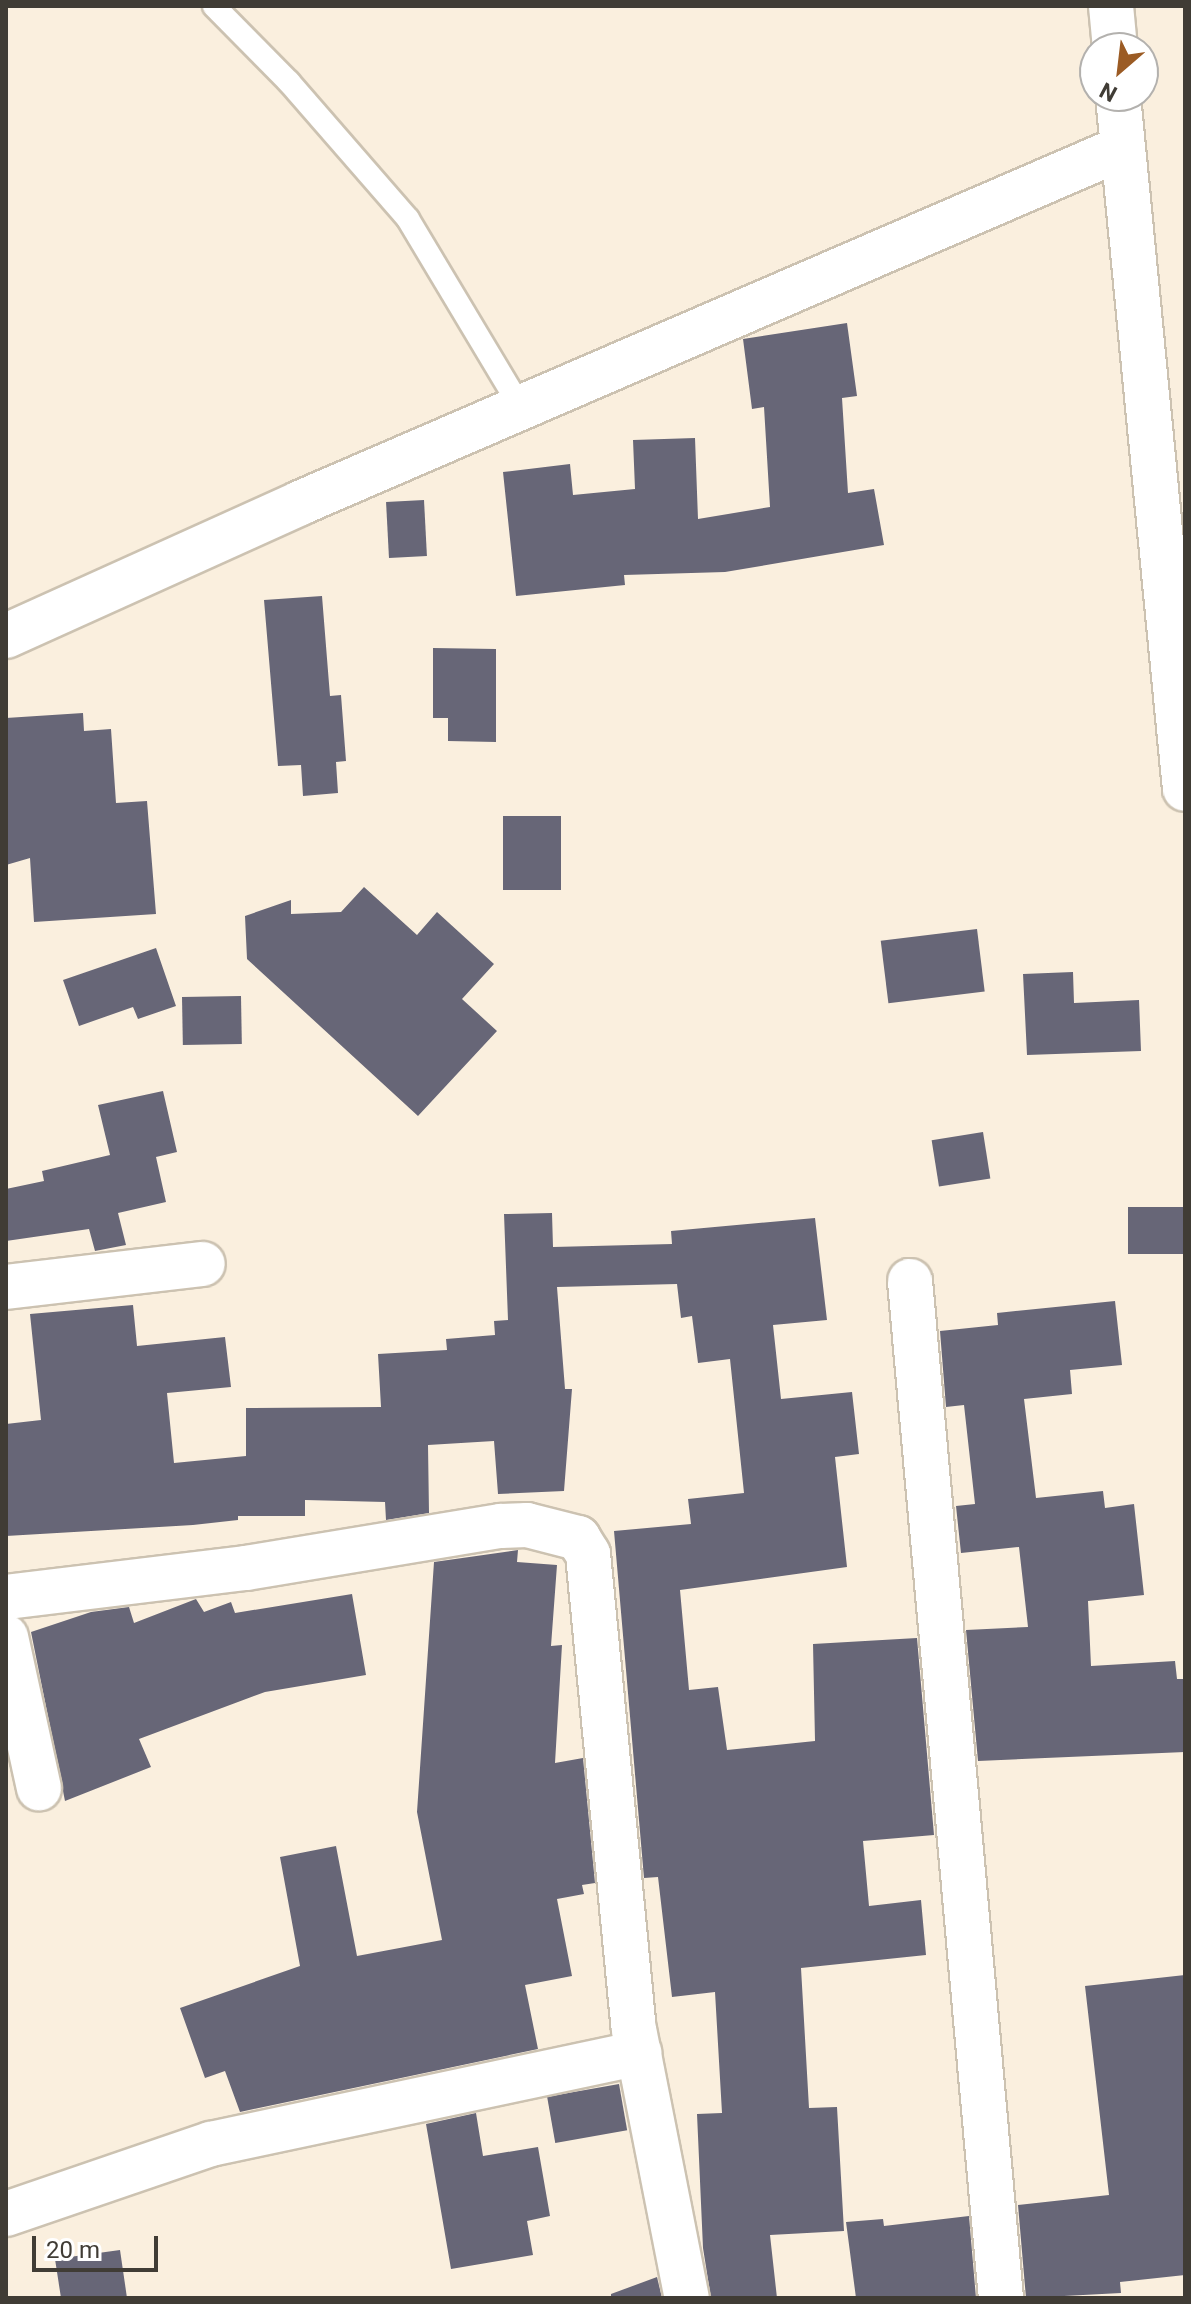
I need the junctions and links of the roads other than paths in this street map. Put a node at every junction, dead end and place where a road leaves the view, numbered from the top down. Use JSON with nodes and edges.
{"nodes":[{"id":1,"x":214,"y":6,"type":"edge"},
{"id":2,"x":1111,"y":6,"type":"edge"},
{"id":3,"x":1113,"y":32,"type":"edge"},
{"id":4,"x":1119,"y":112,"type":"edge"},
{"id":5,"x":1122,"y":148,"type":"junction"},
{"id":6,"x":521,"y":408,"type":"junction"},
{"id":7,"x":6,"y":636,"type":"edge"},
{"id":8,"x":1185,"y":789,"type":"edge"},
{"id":9,"x":203,"y":1264,"type":"dead end"},
{"id":10,"x":910,"y":1281,"type":"dead end"},
{"id":11,"x":6,"y":1287,"type":"edge"},
{"id":12,"x":6,"y":1597,"type":"edge"},
{"id":13,"x":7,"y":1644,"type":"edge"},
{"id":14,"x":39,"y":1788,"type":"dead end"},
{"id":15,"x":639,"y":2053,"type":"junction"},
{"id":16,"x":6,"y":2214,"type":"edge"},
{"id":17,"x":687,"y":2298,"type":"edge"},
{"id":18,"x":1001,"y":2298,"type":"edge"}],
"edges":[{"from":1,"to":6,"type":"lane"},
{"from":2,"to":3,"type":"street"},
{"from":4,"to":5,"type":"street"},
{"from":5,"to":6,"type":"street"},
{"from":5,"to":8,"type":"street"},
{"from":6,"to":7,"type":"street"},
{"from":9,"to":11,"type":"street"},
{"from":10,"to":18,"type":"street"},
{"from":12,"to":15,"type":"street"},
{"from":13,"to":14,"type":"street"},
{"from":15,"to":16,"type":"street"},
{"from":15,"to":17,"type":"street"}]}
